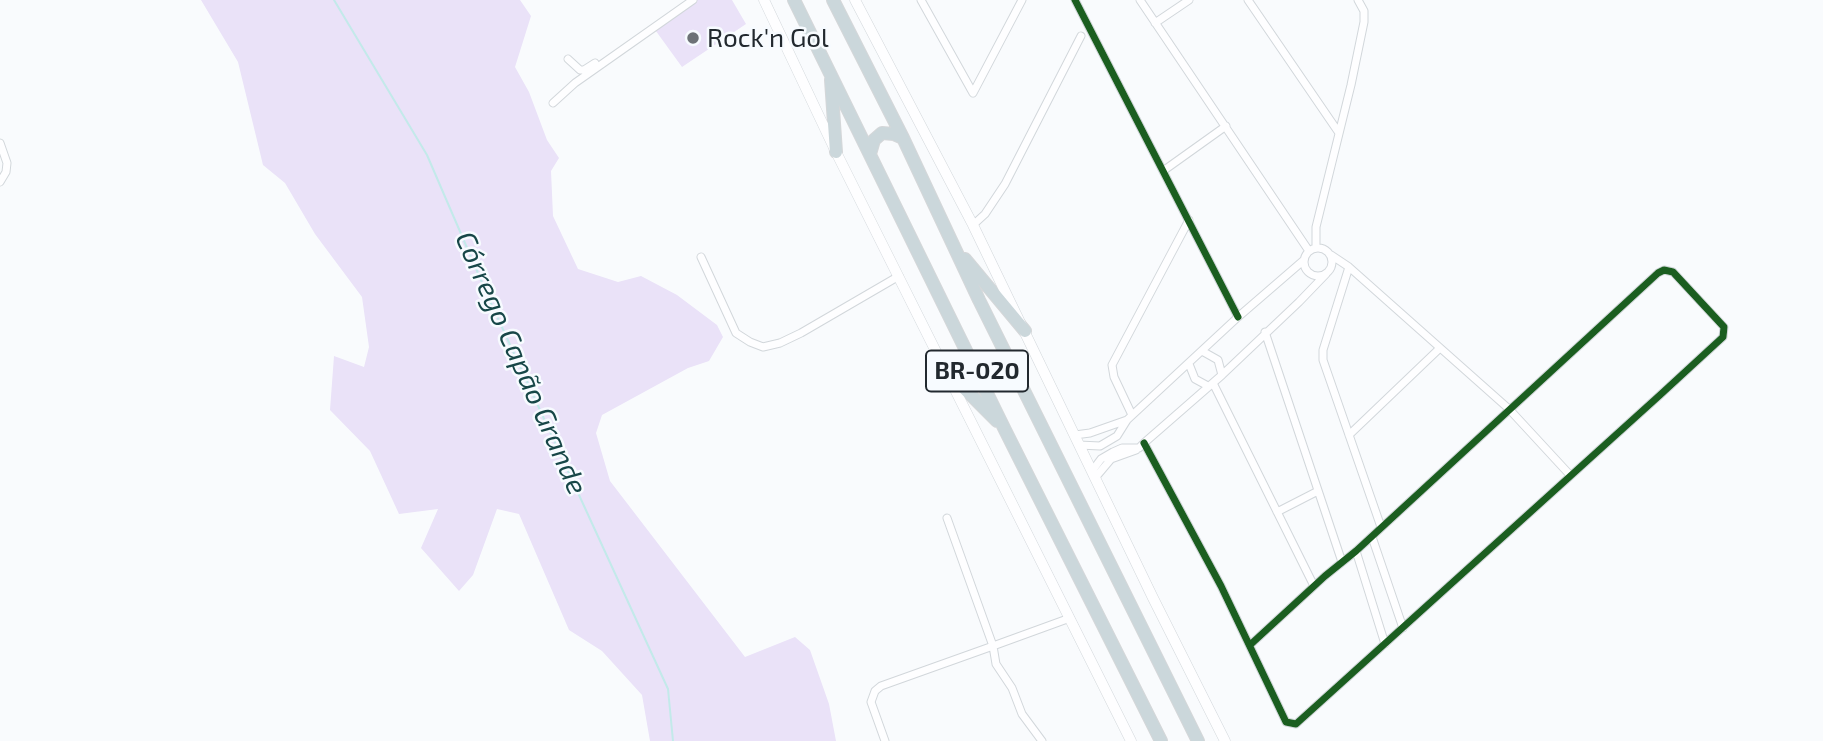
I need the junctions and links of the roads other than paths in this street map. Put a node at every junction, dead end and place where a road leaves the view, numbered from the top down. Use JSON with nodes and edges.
{"nodes":[{"id":1,"x":684,"y":0,"type":"edge"},
{"id":2,"x":693,"y":0,"type":"edge"},
{"id":3,"x":764,"y":0,"type":"edge"},
{"id":4,"x":794,"y":0,"type":"edge"},
{"id":5,"x":833,"y":0,"type":"edge"},
{"id":6,"x":921,"y":0,"type":"edge"},
{"id":7,"x":1021,"y":0,"type":"edge"},
{"id":8,"x":1075,"y":0,"type":"edge"},
{"id":9,"x":1140,"y":0,"type":"edge"},
{"id":10,"x":1189,"y":0,"type":"edge"},
{"id":11,"x":1248,"y":0,"type":"edge"},
{"id":12,"x":1358,"y":0,"type":"edge"},
{"id":13,"x":859,"y":2,"type":"edge"},
{"id":14,"x":1155,"y":23,"type":"junction"},
{"id":15,"x":1081,"y":36,"type":"dead end"},
{"id":16,"x":568,"y":59,"type":"dead end"},
{"id":17,"x":831,"y":73,"type":"junction"},
{"id":18,"x":553,"y":103,"type":"dead end"},
{"id":19,"x":1226,"y":125,"type":"junction"},
{"id":20,"x":1339,"y":133,"type":"junction"},
{"id":21,"x":903,"y":138,"type":"junction"},
{"id":22,"x":0,"y":143,"type":"edge"},
{"id":23,"x":836,"y":152,"type":"junction"},
{"id":24,"x":870,"y":154,"type":"junction"},
{"id":25,"x":1163,"y":171,"type":"junction"},
{"id":26,"x":0,"y":183,"type":"edge"},
{"id":27,"x":1189,"y":220,"type":"junction"},
{"id":28,"x":973,"y":225,"type":"junction"},
{"id":29,"x":953,"y":245,"type":"junction"},
{"id":30,"x":1312,"y":249,"type":"junction"},
{"id":31,"x":1331,"y":255,"type":"junction"},
{"id":32,"x":701,"y":257,"type":"dead end"},
{"id":33,"x":1304,"y":260,"type":"junction"},
{"id":34,"x":1349,"y":267,"type":"junction"},
{"id":35,"x":1328,"y":271,"type":"junction"},
{"id":36,"x":899,"y":276,"type":"junction"},
{"id":37,"x":1238,"y":317,"type":"junction"},
{"id":38,"x":1025,"y":331,"type":"junction"},
{"id":39,"x":1265,"y":332,"type":"junction"},
{"id":40,"x":1440,"y":348,"type":"junction"},
{"id":41,"x":1202,"y":351,"type":"junction"},
{"id":42,"x":1189,"y":363,"type":"junction"},
{"id":43,"x":945,"y":369,"type":"junction"},
{"id":44,"x":1222,"y":374,"type":"junction"},
{"id":45,"x":1211,"y":384,"type":"junction"},
{"id":46,"x":1509,"y":408,"type":"junction"},
{"id":47,"x":1130,"y":418,"type":"junction"},
{"id":48,"x":1005,"y":430,"type":"junction"},
{"id":49,"x":1349,"y":435,"type":"junction"},
{"id":50,"x":1117,"y":436,"type":"junction"},
{"id":51,"x":1077,"y":440,"type":"junction"},
{"id":52,"x":1109,"y":442,"type":"junction"},
{"id":53,"x":1141,"y":445,"type":"junction"},
{"id":54,"x":1122,"y":449,"type":"junction"},
{"id":55,"x":1113,"y":452,"type":"junction"},
{"id":56,"x":1093,"y":474,"type":"junction"},
{"id":57,"x":1570,"y":475,"type":"junction"},
{"id":58,"x":1318,"y":491,"type":"junction"},
{"id":59,"x":1277,"y":512,"type":"junction"},
{"id":60,"x":947,"y":518,"type":"dead end"},
{"id":61,"x":1381,"y":527,"type":"junction"},
{"id":62,"x":1372,"y":537,"type":"junction"},
{"id":63,"x":1356,"y":551,"type":"junction"},
{"id":64,"x":1342,"y":562,"type":"junction"},
{"id":65,"x":1314,"y":586,"type":"junction"},
{"id":66,"x":1070,"y":618,"type":"junction"},
{"id":67,"x":1404,"y":628,"type":"junction"},
{"id":68,"x":1385,"y":644,"type":"junction"},
{"id":69,"x":1250,"y":645,"type":"junction"},
{"id":70,"x":993,"y":646,"type":"junction"},
{"id":71,"x":885,"y":741,"type":"edge"},
{"id":72,"x":1042,"y":741,"type":"edge"},
{"id":73,"x":1131,"y":741,"type":"edge"},
{"id":74,"x":1161,"y":741,"type":"edge"},
{"id":75,"x":1198,"y":741,"type":"edge"},
{"id":76,"x":1226,"y":741,"type":"edge"}],
"edges":[{"from":1,"to":16,"type":"street"},
{"from":2,"to":18,"type":"street"},
{"from":3,"to":23,"type":"main road"},
{"from":4,"to":17,"type":"highway","number":"BR-020"},
{"from":5,"to":21,"type":"highway","number":"BR-020"},
{"from":6,"to":7,"type":"street"},
{"from":8,"to":25,"type":"street"},
{"from":9,"to":14,"type":"street"},
{"from":10,"to":14,"type":"street"},
{"from":11,"to":20,"type":"street"},
{"from":12,"to":20,"type":"street"},
{"from":13,"to":28,"type":"main road"},
{"from":14,"to":19,"type":"street"},
{"from":15,"to":28,"type":"street"},
{"from":17,"to":23,"type":"highway"},
{"from":17,"to":24,"type":"highway","number":"BR-020"},
{"from":19,"to":25,"type":"street"},
{"from":19,"to":30,"type":"street"},
{"from":20,"to":30,"type":"street"},
{"from":21,"to":24,"type":"highway"},
{"from":21,"to":29,"type":"highway","number":"BR-020"},
{"from":22,"to":26,"type":"street"},
{"from":23,"to":36,"type":"main road"},
{"from":24,"to":48,"type":"highway","number":"BR-020"},
{"from":25,"to":27,"type":"street"},
{"from":27,"to":37,"type":"street"},
{"from":27,"to":47,"type":"street"},
{"from":28,"to":38,"type":"main road"},
{"from":29,"to":38,"type":"highway"},
{"from":29,"to":75,"type":"highway","number":"BR-020"},
{"from":30,"to":31,"type":"street"},
{"from":30,"to":33,"type":"street"},
{"from":31,"to":34,"type":"street"},
{"from":31,"to":35,"type":"street"},
{"from":32,"to":36,"type":"street"},
{"from":33,"to":35,"type":"street"},
{"from":33,"to":37,"type":"street"},
{"from":34,"to":35,"type":"street"},
{"from":34,"to":40,"type":"street"},
{"from":34,"to":49,"type":"street"},
{"from":35,"to":39,"type":"street"},
{"from":36,"to":43,"type":"main road"},
{"from":37,"to":41,"type":"street"},
{"from":38,"to":51,"type":"main road"},
{"from":39,"to":44,"type":"street"},
{"from":39,"to":58,"type":"street"},
{"from":40,"to":46,"type":"street"},
{"from":40,"to":49,"type":"street"},
{"from":41,"to":42,"type":"street"},
{"from":41,"to":44,"type":"street"},
{"from":42,"to":45,"type":"street"},
{"from":42,"to":47,"type":"street"},
{"from":43,"to":48,"type":"highway"},
{"from":43,"to":66,"type":"main road"},
{"from":44,"to":45,"type":"street"},
{"from":45,"to":53,"type":"street"},
{"from":45,"to":59,"type":"street"},
{"from":46,"to":57,"type":"street"},
{"from":46,"to":57,"type":"street"},
{"from":46,"to":61,"type":"street"},
{"from":47,"to":50,"type":"street"},
{"from":47,"to":51,"type":"street"},
{"from":48,"to":74,"type":"highway","number":"BR-020"},
{"from":49,"to":61,"type":"street"},
{"from":50,"to":52,"type":"street"},
{"from":50,"to":54,"type":"street"},
{"from":51,"to":52,"type":"street"},
{"from":51,"to":56,"type":"main road"},
{"from":52,"to":55,"type":"street"},
{"from":53,"to":54,"type":"street"},
{"from":53,"to":56,"type":"street"},
{"from":53,"to":69,"type":"street"},
{"from":54,"to":55,"type":"street"},
{"from":55,"to":56,"type":"street"},
{"from":56,"to":76,"type":"main road"},
{"from":57,"to":67,"type":"street"},
{"from":58,"to":59,"type":"street"},
{"from":58,"to":64,"type":"street"},
{"from":59,"to":65,"type":"street"},
{"from":60,"to":70,"type":"street"},
{"from":61,"to":62,"type":"street"},
{"from":62,"to":63,"type":"street"},
{"from":62,"to":67,"type":"street"},
{"from":63,"to":64,"type":"street"},
{"from":63,"to":68,"type":"street"},
{"from":64,"to":65,"type":"street"},
{"from":65,"to":69,"type":"street"},
{"from":66,"to":70,"type":"street"},
{"from":66,"to":73,"type":"main road"},
{"from":67,"to":68,"type":"street"},
{"from":68,"to":69,"type":"street"},
{"from":70,"to":71,"type":"street"},
{"from":70,"to":72,"type":"street"}]}
